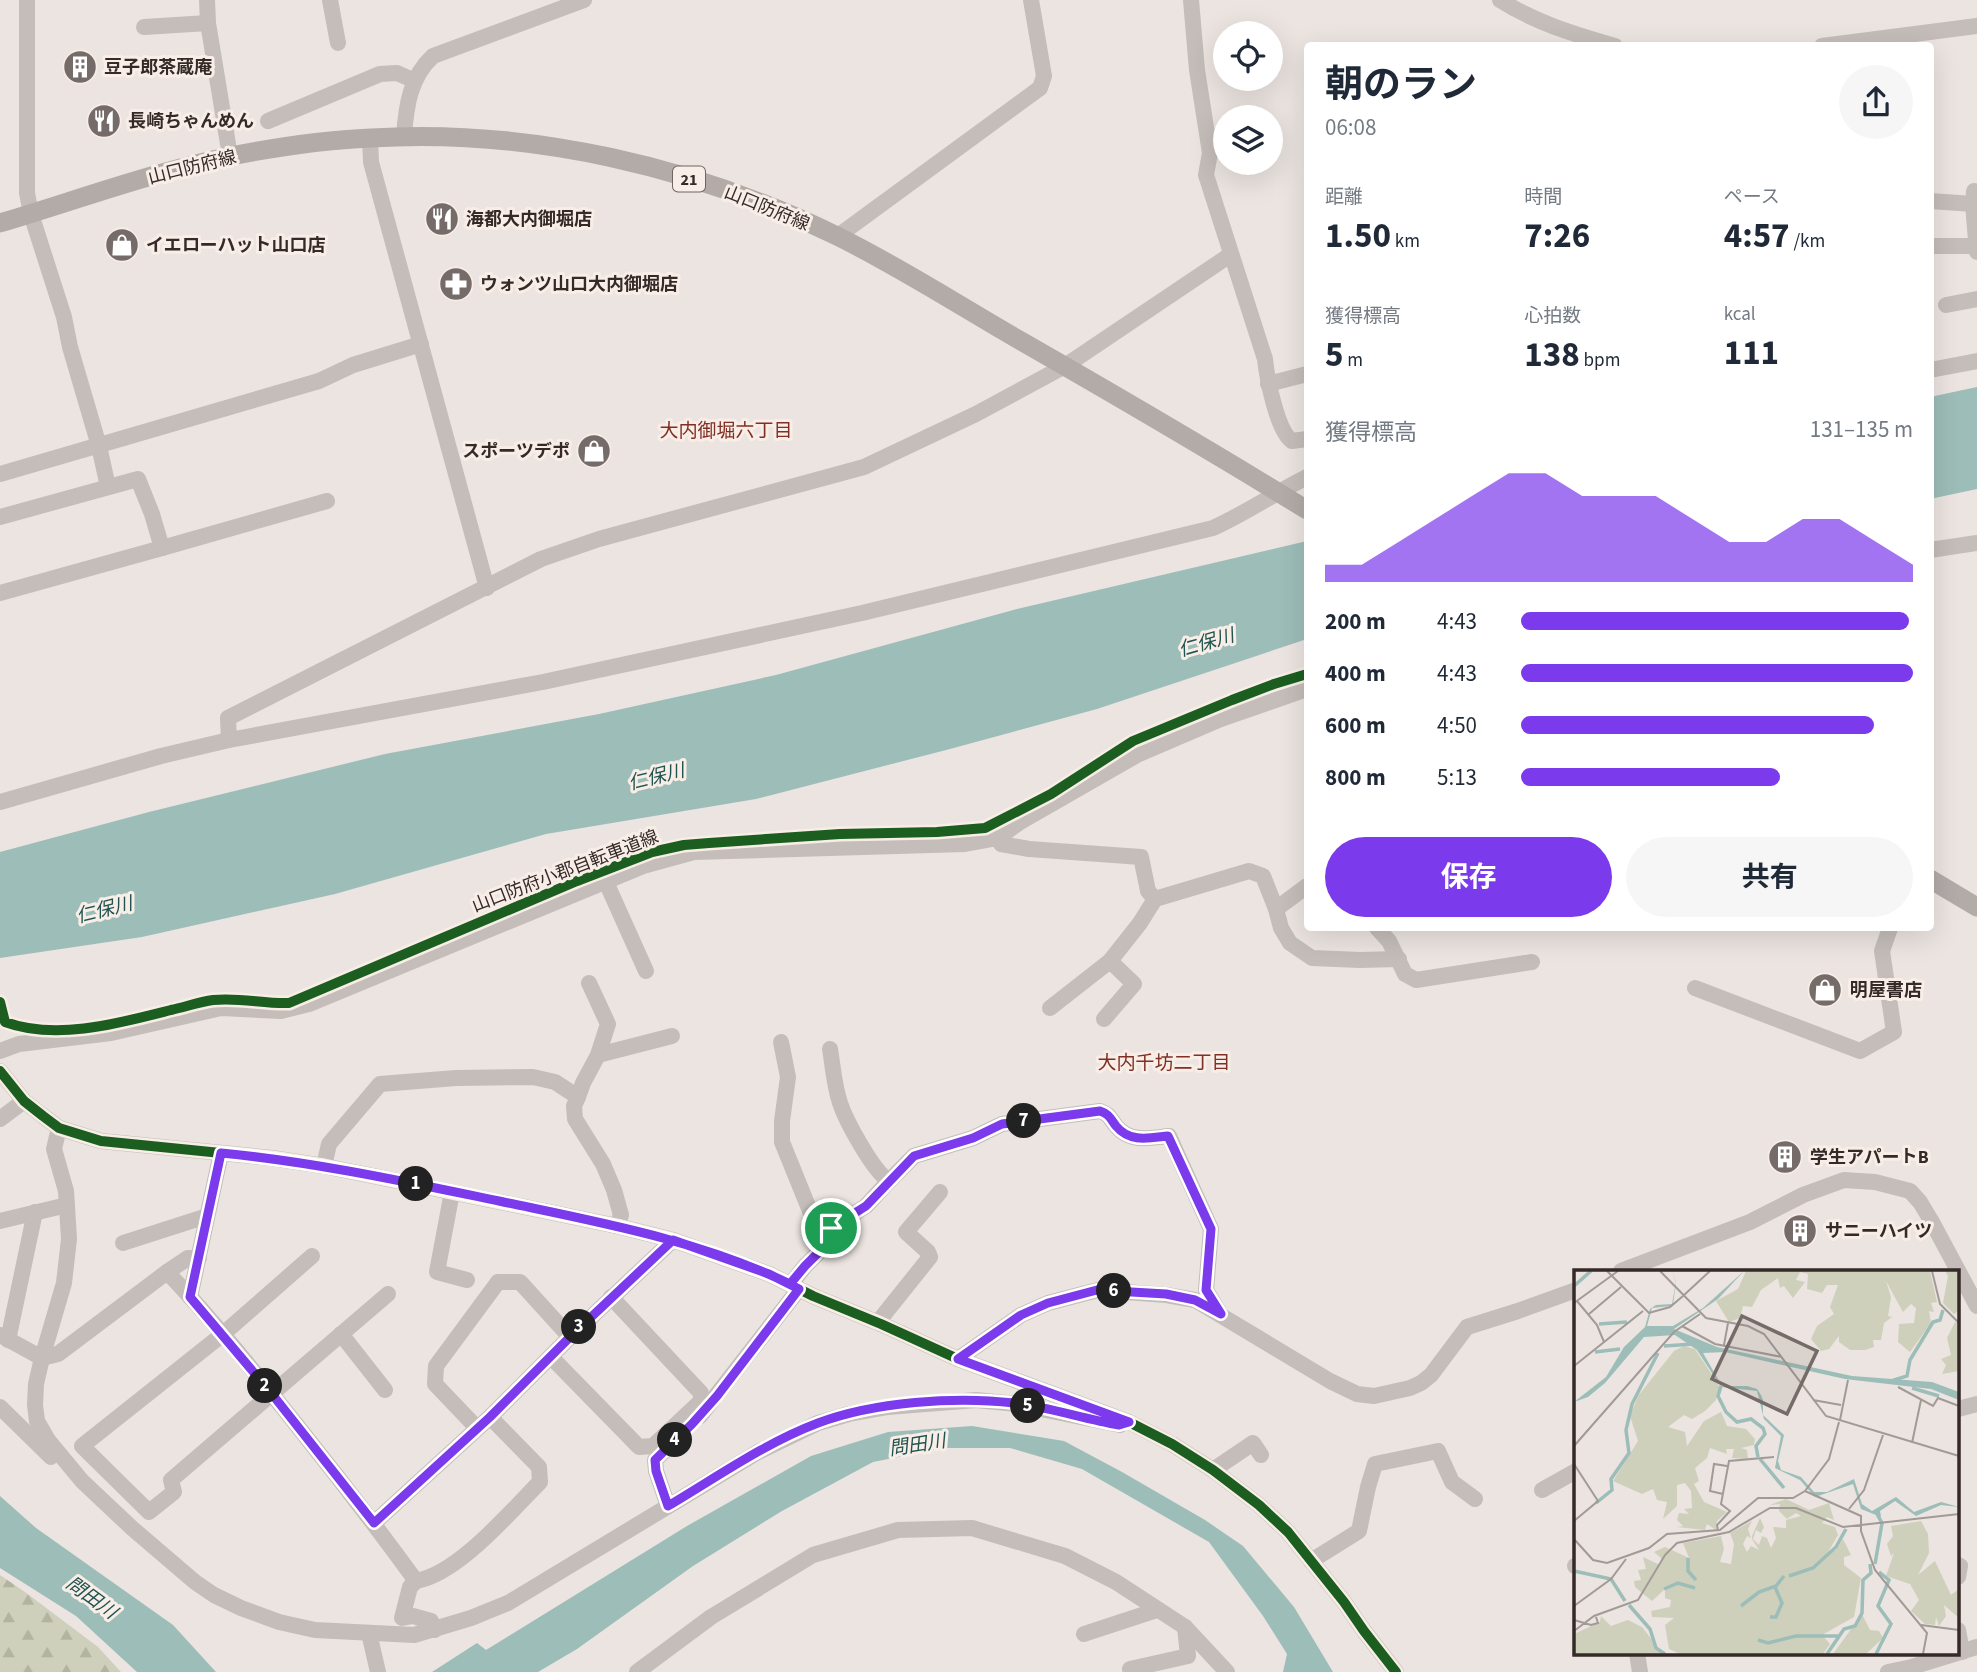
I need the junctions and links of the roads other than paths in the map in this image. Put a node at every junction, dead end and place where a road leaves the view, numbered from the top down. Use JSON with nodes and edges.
{"nodes":[{"id":1,"x":27,"y":0,"type":"edge"},
{"id":2,"x":207,"y":0,"type":"edge"},
{"id":3,"x":330,"y":0,"type":"edge"},
{"id":4,"x":584,"y":0,"type":"edge"},
{"id":5,"x":1031,"y":0,"type":"edge"},
{"id":6,"x":1191,"y":0,"type":"edge"},
{"id":7,"x":1507,"y":2,"type":"edge"},
{"id":8,"x":208,"y":23,"type":"junction"},
{"id":9,"x":1977,"y":26,"type":"edge"},
{"id":10,"x":145,"y":27,"type":"dead end"},
{"id":11,"x":1600,"y":42,"type":"edge"},
{"id":12,"x":1861,"y":42,"type":"edge"},
{"id":13,"x":338,"y":43,"type":"dead end"},
{"id":14,"x":415,"y":81,"type":"junction"},
{"id":15,"x":268,"y":121,"type":"dead end"},
{"id":16,"x":404,"y":137,"type":"junction"},
{"id":17,"x":370,"y":138,"type":"junction"},
{"id":18,"x":230,"y":156,"type":"junction"},
{"id":19,"x":1934,"y":201,"type":"edge"},
{"id":20,"x":32,"y":214,"type":"junction"},
{"id":21,"x":0,"y":223,"type":"edge"},
{"id":22,"x":838,"y":236,"type":"junction"},
{"id":23,"x":1977,"y":245,"type":"edge"},
{"id":24,"x":1934,"y":246,"type":"edge"},
{"id":25,"x":1230,"y":255,"type":"junction"},
{"id":26,"x":1977,"y":299,"type":"edge"},
{"id":27,"x":1946,"y":305,"type":"dead end"},
{"id":28,"x":421,"y":344,"type":"junction"},
{"id":29,"x":1977,"y":361,"type":"edge"},
{"id":30,"x":1065,"y":366,"type":"junction"},
{"id":31,"x":1934,"y":369,"type":"edge"},
{"id":32,"x":1304,"y":375,"type":"edge"},
{"id":33,"x":1268,"y":384,"type":"junction"},
{"id":34,"x":1304,"y":439,"type":"edge"},
{"id":35,"x":99,"y":446,"type":"junction"},
{"id":36,"x":0,"y":474,"type":"edge"},
{"id":37,"x":1304,"y":479,"type":"edge"},
{"id":38,"x":108,"y":487,"type":"junction"},
{"id":39,"x":1278,"y":492,"type":"junction"},
{"id":40,"x":327,"y":501,"type":"dead end"},
{"id":41,"x":1304,"y":508,"type":"edge"},
{"id":42,"x":0,"y":517,"type":"edge"},
{"id":43,"x":1977,"y":543,"type":"edge"},
{"id":44,"x":162,"y":548,"type":"junction"},
{"id":45,"x":1934,"y":549,"type":"edge"},
{"id":46,"x":487,"y":588,"type":"junction"},
{"id":47,"x":0,"y":593,"type":"edge"},
{"id":48,"x":1304,"y":690,"type":"edge"},
{"id":49,"x":229,"y":740,"type":"junction"},
{"id":50,"x":0,"y":802,"type":"edge"},
{"id":51,"x":998,"y":838,"type":"junction"},
{"id":52,"x":1934,"y":881,"type":"edge"},
{"id":53,"x":606,"y":882,"type":"junction"},
{"id":54,"x":1304,"y":888,"type":"edge"},
{"id":55,"x":1155,"y":898,"type":"junction"},
{"id":56,"x":1977,"y":907,"type":"edge"},
{"id":57,"x":1276,"y":909,"type":"junction"},
{"id":58,"x":1380,"y":931,"type":"edge"},
{"id":59,"x":1889,"y":931,"type":"edge"},
{"id":60,"x":1399,"y":960,"type":"junction"},
{"id":61,"x":1110,"y":961,"type":"junction"},
{"id":62,"x":1532,"y":962,"type":"dead end"},
{"id":63,"x":646,"y":971,"type":"dead end"},
{"id":64,"x":589,"y":983,"type":"dead end"},
{"id":65,"x":1695,"y":988,"type":"dead end"},
{"id":66,"x":1050,"y":1009,"type":"dead end"},
{"id":67,"x":1104,"y":1019,"type":"dead end"},
{"id":68,"x":672,"y":1036,"type":"dead end"},
{"id":69,"x":781,"y":1042,"type":"dead end"},
{"id":70,"x":830,"y":1049,"type":"dead end"},
{"id":71,"x":0,"y":1051,"type":"edge"},
{"id":72,"x":598,"y":1055,"type":"junction"},
{"id":73,"x":0,"y":1070,"type":"edge"},
{"id":74,"x":578,"y":1097,"type":"junction"},
{"id":75,"x":24,"y":1101,"type":"junction"},
{"id":76,"x":0,"y":1119,"type":"edge"},
{"id":77,"x":59,"y":1128,"type":"junction"},
{"id":78,"x":221,"y":1153,"type":"junction"},
{"id":79,"x":324,"y":1166,"type":"junction"},
{"id":80,"x":889,"y":1181,"type":"junction"},
{"id":81,"x":452,"y":1192,"type":"junction"},
{"id":82,"x":940,"y":1192,"type":"dead end"},
{"id":83,"x":67,"y":1205,"type":"junction"},
{"id":84,"x":35,"y":1212,"type":"junction"},
{"id":85,"x":207,"y":1216,"type":"junction"},
{"id":86,"x":0,"y":1221,"type":"edge"},
{"id":87,"x":617,"y":1226,"type":"junction"},
{"id":88,"x":831,"y":1228,"type":"junction"},
{"id":89,"x":673,"y":1240,"type":"junction"},
{"id":90,"x":124,"y":1243,"type":"dead end"},
{"id":91,"x":312,"y":1256,"type":"dead end"},
{"id":92,"x":199,"y":1258,"type":"junction"},
{"id":93,"x":1958,"y":1269,"type":"joint"},
{"id":94,"x":1624,"y":1270,"type":"edge"},
{"id":95,"x":1977,"y":1271,"type":"edge"},
{"id":96,"x":167,"y":1272,"type":"junction"},
{"id":97,"x":1960,"y":1273,"type":"edge"},
{"id":98,"x":467,"y":1280,"type":"dead end"},
{"id":99,"x":795,"y":1286,"type":"junction"},
{"id":100,"x":1574,"y":1291,"type":"edge"},
{"id":101,"x":388,"y":1294,"type":"dead end"},
{"id":102,"x":190,"y":1297,"type":"junction"},
{"id":103,"x":611,"y":1297,"type":"junction"},
{"id":104,"x":1977,"y":1306,"type":"edge"},
{"id":105,"x":1221,"y":1314,"type":"junction"},
{"id":106,"x":881,"y":1324,"type":"junction"},
{"id":107,"x":223,"y":1334,"type":"junction"},
{"id":108,"x":341,"y":1334,"type":"junction"},
{"id":109,"x":570,"y":1337,"type":"junction"},
{"id":110,"x":4,"y":1338,"type":"edge"},
{"id":111,"x":551,"y":1357,"type":"junction"},
{"id":112,"x":42,"y":1358,"type":"junction"},
{"id":113,"x":958,"y":1359,"type":"junction"},
{"id":114,"x":385,"y":1390,"type":"dead end"},
{"id":115,"x":272,"y":1394,"type":"junction"},
{"id":116,"x":1977,"y":1404,"type":"edge"},
{"id":117,"x":0,"y":1407,"type":"edge"},
{"id":118,"x":1960,"y":1408,"type":"edge"},
{"id":119,"x":490,"y":1417,"type":"junction"},
{"id":120,"x":1129,"y":1422,"type":"junction"},
{"id":121,"x":477,"y":1428,"type":"junction"},
{"id":122,"x":58,"y":1454,"type":"junction"},
{"id":123,"x":1261,"y":1455,"type":"dead end"},
{"id":124,"x":1213,"y":1471,"type":"junction"},
{"id":125,"x":1574,"y":1472,"type":"edge"},
{"id":126,"x":1542,"y":1490,"type":"dead end"},
{"id":127,"x":1475,"y":1499,"type":"dead end"},
{"id":128,"x":668,"y":1506,"type":"junction"},
{"id":129,"x":374,"y":1523,"type":"junction"},
{"id":130,"x":1311,"y":1561,"type":"junction"},
{"id":131,"x":416,"y":1581,"type":"junction"},
{"id":132,"x":1157,"y":1610,"type":"junction"},
{"id":133,"x":1185,"y":1627,"type":"junction"},
{"id":134,"x":435,"y":1630,"type":"junction"},
{"id":135,"x":1960,"y":1633,"type":"edge"},
{"id":136,"x":1084,"y":1634,"type":"dead end"},
{"id":137,"x":370,"y":1639,"type":"junction"},
{"id":138,"x":1969,"y":1649,"type":"edge"},
{"id":139,"x":1637,"y":1654,"type":"edge"},
{"id":140,"x":1953,"y":1654,"type":"edge"},
{"id":141,"x":1130,"y":1669,"type":"dead end"},
{"id":142,"x":378,"y":1672,"type":"edge"},
{"id":143,"x":637,"y":1672,"type":"edge"},
{"id":144,"x":1227,"y":1672,"type":"edge"},
{"id":145,"x":1396,"y":1672,"type":"edge"},
{"id":146,"x":1640,"y":1672,"type":"edge"},
{"id":147,"x":1888,"y":1672,"type":"edge"}],
"edges":[{"from":1,"to":20,"type":"street"},
{"from":2,"to":8,"type":"street"},
{"from":3,"to":13,"type":"street"},
{"from":4,"to":14,"type":"street"},
{"from":5,"to":22,"type":"street"},
{"from":6,"to":25,"type":"street"},
{"from":7,"to":11,"type":"street"},
{"from":8,"to":10,"type":"street"},
{"from":8,"to":18,"type":"street"},
{"from":9,"to":12,"type":"street"},
{"from":14,"to":15,"type":"street"},
{"from":14,"to":16,"type":"street"},
{"from":16,"to":17,"type":"main road","name":"山口防府線","number":"21"},
{"from":16,"to":22,"type":"main road","name":"山口防府線","number":"21"},
{"from":17,"to":18,"type":"main road","name":"山口防府線","number":"21"},
{"from":17,"to":28,"type":"street"},
{"from":18,"to":20,"type":"main road","name":"山口防府線","number":"21"},
{"from":19,"to":23,"type":"street"},
{"from":20,"to":21,"type":"main road","name":"山口防府線","number":"21"},
{"from":20,"to":35,"type":"street"},
{"from":22,"to":30,"type":"main road","name":"山口防府線","number":"21"},
{"from":23,"to":24,"type":"street"},
{"from":25,"to":30,"type":"street"},
{"from":25,"to":33,"type":"street"},
{"from":26,"to":27,"type":"street"},
{"from":28,"to":35,"type":"street"},
{"from":28,"to":46,"type":"street"},
{"from":29,"to":31,"type":"street"},
{"from":30,"to":39,"type":"main road","name":"山口防府線","number":"21"},
{"from":30,"to":46,"type":"street"},
{"from":32,"to":33,"type":"street"},
{"from":33,"to":34,"type":"street"},
{"from":35,"to":36,"type":"street"},
{"from":35,"to":38,"type":"street"},
{"from":37,"to":39,"type":"street"},
{"from":38,"to":42,"type":"street"},
{"from":38,"to":44,"type":"street"},
{"from":39,"to":41,"type":"main road","name":"山口防府線","number":"21"},
{"from":39,"to":49,"type":"street"},
{"from":40,"to":44,"type":"street"},
{"from":43,"to":45,"type":"street"},
{"from":44,"to":47,"type":"street"},
{"from":46,"to":49,"type":"street"},
{"from":48,"to":51,"type":"street"},
{"from":49,"to":50,"type":"street"},
{"from":51,"to":53,"type":"street"},
{"from":51,"to":55,"type":"street"},
{"from":52,"to":56,"type":"main road"},
{"from":53,"to":63,"type":"street"},
{"from":53,"to":71,"type":"street"},
{"from":54,"to":57,"type":"street"},
{"from":55,"to":57,"type":"street"},
{"from":55,"to":61,"type":"street"},
{"from":57,"to":60,"type":"street"},
{"from":58,"to":60,"type":"street"},
{"from":59,"to":65,"type":"street"},
{"from":60,"to":62,"type":"street"},
{"from":61,"to":66,"type":"street"},
{"from":61,"to":67,"type":"street"},
{"from":64,"to":72,"type":"street"},
{"from":68,"to":72,"type":"street"},
{"from":69,"to":88,"type":"street"},
{"from":70,"to":80,"type":"street"},
{"from":72,"to":74,"type":"street"},
{"from":73,"to":75,"type":"street"},
{"from":74,"to":79,"type":"street"},
{"from":74,"to":87,"type":"street"},
{"from":75,"to":76,"type":"street"},
{"from":75,"to":77,"type":"street"},
{"from":77,"to":78,"type":"street"},
{"from":77,"to":83,"type":"street"},
{"from":78,"to":79,"type":"street"},
{"from":78,"to":85,"type":"street"},
{"from":79,"to":81,"type":"street"},
{"from":80,"to":88,"type":"street"},
{"from":80,"to":105,"type":"street"},
{"from":81,"to":87,"type":"street"},
{"from":81,"to":98,"type":"street"},
{"from":82,"to":106,"type":"street"},
{"from":83,"to":84,"type":"street"},
{"from":83,"to":112,"type":"street"},
{"from":84,"to":86,"type":"street"},
{"from":84,"to":110,"type":"street"},
{"from":85,"to":90,"type":"street"},
{"from":85,"to":92,"type":"street"},
{"from":87,"to":89,"type":"street"},
{"from":88,"to":99,"type":"street"},
{"from":89,"to":99,"type":"street"},
{"from":89,"to":103,"type":"street"},
{"from":91,"to":107,"type":"street"},
{"from":92,"to":96,"type":"street"},
{"from":92,"to":102,"type":"street"},
{"from":93,"to":94,"type":"street"},
{"from":93,"to":95,"type":"street"},
{"from":96,"to":102,"type":"street"},
{"from":96,"to":112,"type":"street"},
{"from":97,"to":104,"type":"street"},
{"from":99,"to":106,"type":"street"},
{"from":99,"to":128,"type":"street"},
{"from":100,"to":105,"type":"street"},
{"from":101,"to":108,"type":"street"},
{"from":102,"to":107,"type":"street"},
{"from":103,"to":109,"type":"street"},
{"from":103,"to":111,"type":"street"},
{"from":105,"to":113,"type":"street"},
{"from":106,"to":113,"type":"street"},
{"from":107,"to":115,"type":"street"},
{"from":107,"to":115,"type":"street"},
{"from":108,"to":114,"type":"street"},
{"from":108,"to":115,"type":"street"},
{"from":109,"to":111,"type":"street"},
{"from":109,"to":121,"type":"street"},
{"from":110,"to":112,"type":"street"},
{"from":111,"to":119,"type":"street"},
{"from":112,"to":122,"type":"street"},
{"from":113,"to":120,"type":"street"},
{"from":115,"to":129,"type":"street"},
{"from":116,"to":118,"type":"street"},
{"from":117,"to":122,"type":"street"},
{"from":119,"to":121,"type":"street"},
{"from":119,"to":131,"type":"street"},
{"from":120,"to":124,"type":"street"},
{"from":120,"to":128,"type":"street"},
{"from":121,"to":129,"type":"street"},
{"from":122,"to":137,"type":"street"},
{"from":123,"to":124,"type":"street"},
{"from":124,"to":130,"type":"street"},
{"from":125,"to":126,"type":"street"},
{"from":127,"to":130,"type":"street"},
{"from":128,"to":134,"type":"street"},
{"from":129,"to":131,"type":"street"},
{"from":130,"to":145,"type":"street"},
{"from":131,"to":134,"type":"street"},
{"from":132,"to":133,"type":"street"},
{"from":132,"to":136,"type":"street"},
{"from":132,"to":143,"type":"street"},
{"from":133,"to":141,"type":"street"},
{"from":133,"to":144,"type":"street"},
{"from":134,"to":137,"type":"street"},
{"from":135,"to":138,"type":"street"},
{"from":137,"to":142,"type":"street"},
{"from":139,"to":146,"type":"street"},
{"from":140,"to":147,"type":"street"}]}
